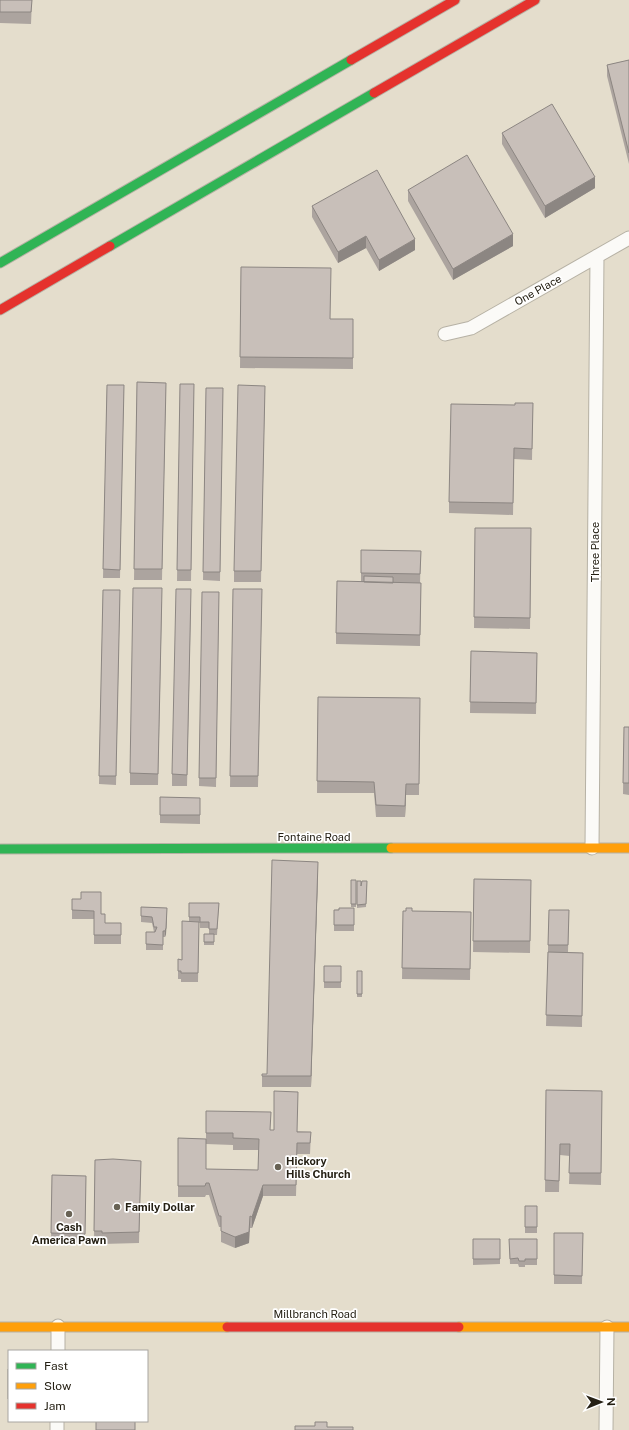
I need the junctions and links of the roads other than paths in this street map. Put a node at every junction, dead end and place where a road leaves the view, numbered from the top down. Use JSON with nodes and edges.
{"nodes":[{"id":1,"x":455,"y":0,"type":"edge"},
{"id":2,"x":535,"y":0,"type":"edge"},
{"id":3,"x":629,"y":238,"type":"edge"},
{"id":4,"x":597,"y":256,"type":"junction"},
{"id":5,"x":0,"y":263,"type":"edge"},
{"id":6,"x":0,"y":310,"type":"edge"},
{"id":7,"x":445,"y":334,"type":"dead end"},
{"id":8,"x":592,"y":848,"type":"junction"},
{"id":9,"x":629,"y":848,"type":"edge"},
{"id":10,"x":0,"y":850,"type":"edge"},
{"id":11,"x":58,"y":1326,"type":"junction"},
{"id":12,"x":0,"y":1327,"type":"edge"},
{"id":13,"x":607,"y":1327,"type":"junction"},
{"id":14,"x":629,"y":1327,"type":"edge"},
{"id":15,"x":58,"y":1350,"type":"edge"},
{"id":16,"x":606,"y":1430,"type":"edge"}],
"edges":[{"from":1,"to":5,"type":"main road"},
{"from":2,"to":6,"type":"main road"},
{"from":3,"to":4,"type":"street","name":"One Place"},
{"from":4,"to":7,"type":"street","name":"One Place"},
{"from":4,"to":8,"type":"street","name":"Three Place"},
{"from":8,"to":9,"type":"main road","name":"Fontaine Road"},
{"from":8,"to":10,"type":"main road","name":"Fontaine Road"},
{"from":11,"to":12,"type":"main road","name":"Millbranch Road"},
{"from":11,"to":13,"type":"main road","name":"Millbranch Road"},
{"from":11,"to":15,"type":"street"},
{"from":13,"to":14,"type":"main road","name":"Millbranch Road"},
{"from":13,"to":16,"type":"street"}]}
